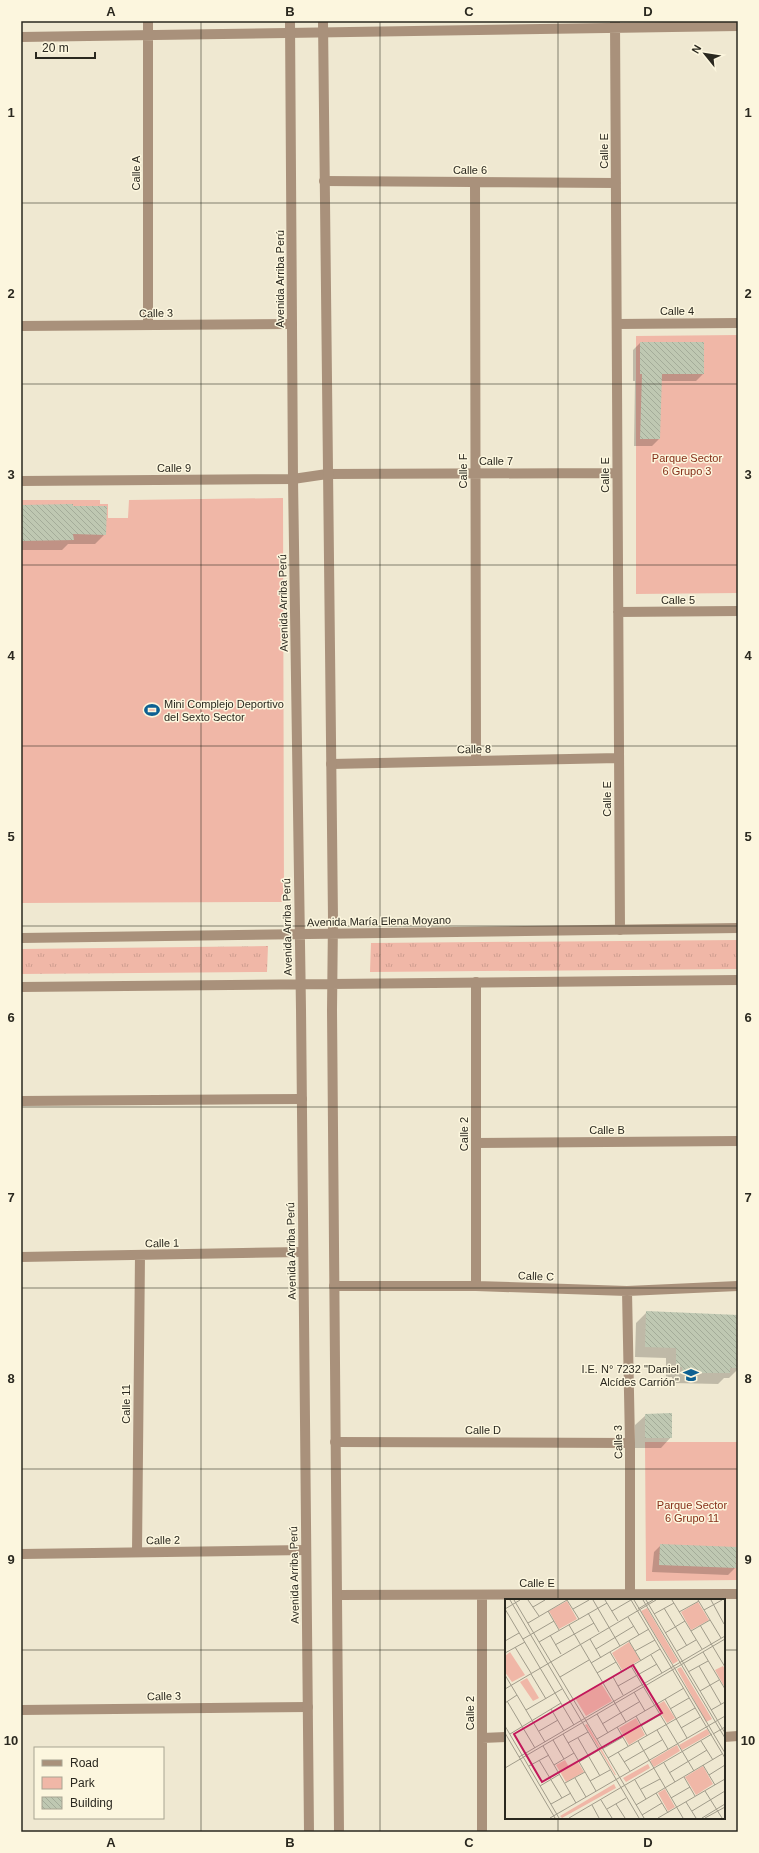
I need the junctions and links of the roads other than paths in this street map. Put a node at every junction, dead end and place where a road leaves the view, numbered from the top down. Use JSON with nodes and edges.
{"nodes":[{"id":1,"x":148,"y":21,"type":"edge"},
{"id":2,"x":290,"y":21,"type":"edge"},
{"id":3,"x":323,"y":21,"type":"edge"},
{"id":4,"x":615,"y":25,"type":"edge"},
{"id":5,"x":738,"y":26,"type":"edge"},
{"id":6,"x":290,"y":33,"type":"junction"},
{"id":7,"x":323,"y":33,"type":"junction"},
{"id":8,"x":148,"y":35,"type":"junction"},
{"id":9,"x":21,"y":37,"type":"edge"},
{"id":10,"x":324,"y":181,"type":"junction"},
{"id":11,"x":475,"y":182,"type":"junction"},
{"id":12,"x":616,"y":182,"type":"junction"},
{"id":13,"x":738,"y":323,"type":"edge"},
{"id":14,"x":292,"y":324,"type":"junction"},
{"id":15,"x":617,"y":324,"type":"junction"},
{"id":16,"x":148,"y":325,"type":"junction"},
{"id":17,"x":21,"y":326,"type":"edge"},
{"id":18,"x":475,"y":473,"type":"junction"},
{"id":19,"x":617,"y":473,"type":"junction"},
{"id":20,"x":327,"y":474,"type":"junction"},
{"id":21,"x":293,"y":479,"type":"junction"},
{"id":22,"x":21,"y":481,"type":"edge"},
{"id":23,"x":738,"y":611,"type":"edge"},
{"id":24,"x":618,"y":612,"type":"junction"},
{"id":25,"x":619,"y":758,"type":"junction"},
{"id":26,"x":476,"y":761,"type":"junction"},
{"id":27,"x":331,"y":764,"type":"junction"},
{"id":28,"x":738,"y":928,"type":"edge"},
{"id":29,"x":620,"y":930,"type":"junction"},
{"id":30,"x":333,"y":933,"type":"junction"},
{"id":31,"x":299,"y":934,"type":"junction"},
{"id":32,"x":21,"y":938,"type":"edge"},
{"id":33,"x":738,"y":980,"type":"edge"},
{"id":34,"x":476,"y":982,"type":"junction"},
{"id":35,"x":300,"y":983,"type":"junction"},
{"id":36,"x":332,"y":984,"type":"junction"},
{"id":37,"x":21,"y":987,"type":"edge"},
{"id":38,"x":302,"y":1099,"type":"junction"},
{"id":39,"x":21,"y":1101,"type":"edge"},
{"id":40,"x":738,"y":1141,"type":"edge"},
{"id":41,"x":476,"y":1142,"type":"junction"},
{"id":42,"x":303,"y":1252,"type":"junction"},
{"id":43,"x":140,"y":1255,"type":"junction"},
{"id":44,"x":21,"y":1257,"type":"edge"},
{"id":45,"x":334,"y":1286,"type":"junction"},
{"id":46,"x":476,"y":1286,"type":"junction"},
{"id":47,"x":738,"y":1286,"type":"edge"},
{"id":48,"x":627,"y":1290,"type":"junction"},
{"id":49,"x":336,"y":1442,"type":"junction"},
{"id":50,"x":630,"y":1443,"type":"junction"},
{"id":51,"x":306,"y":1550,"type":"junction"},
{"id":52,"x":137,"y":1552,"type":"junction"},
{"id":53,"x":21,"y":1554,"type":"edge"},
{"id":54,"x":630,"y":1594,"type":"junction"},
{"id":55,"x":738,"y":1594,"type":"edge"},
{"id":56,"x":337,"y":1595,"type":"junction"},
{"id":57,"x":482,"y":1595,"type":"junction"},
{"id":58,"x":308,"y":1707,"type":"junction"},
{"id":59,"x":21,"y":1710,"type":"edge"},
{"id":60,"x":738,"y":1736,"type":"edge"},
{"id":61,"x":505,"y":1737,"type":"edge"},
{"id":62,"x":725,"y":1737,"type":"edge"},
{"id":63,"x":482,"y":1738,"type":"junction"},
{"id":64,"x":309,"y":1832,"type":"edge"},
{"id":65,"x":339,"y":1832,"type":"edge"},
{"id":66,"x":482,"y":1832,"type":"edge"}],
"edges":[{"from":1,"to":8,"type":"street","name":"Calle A"},
{"from":2,"to":6,"type":"street","name":"Avenida Arriba Perú"},
{"from":3,"to":7,"type":"street"},
{"from":4,"to":5,"type":"street"},
{"from":4,"to":7,"type":"street"},
{"from":4,"to":12,"type":"street","name":"Calle E"},
{"from":6,"to":7,"type":"street"},
{"from":6,"to":8,"type":"street"},
{"from":6,"to":14,"type":"street","name":"Avenida Arriba Perú"},
{"from":7,"to":10,"type":"street"},
{"from":8,"to":9,"type":"street"},
{"from":8,"to":16,"type":"street","name":"Calle A"},
{"from":10,"to":11,"type":"street","name":"Calle 6"},
{"from":10,"to":20,"type":"street"},
{"from":11,"to":12,"type":"street","name":"Calle 6"},
{"from":11,"to":18,"type":"street","name":"Calle F"},
{"from":12,"to":15,"type":"street","name":"Calle E"},
{"from":13,"to":15,"type":"street","name":"Calle 4"},
{"from":14,"to":16,"type":"street","name":"Calle 3"},
{"from":14,"to":21,"type":"street","name":"Avenida Arriba Perú"},
{"from":15,"to":19,"type":"street","name":"Calle E"},
{"from":16,"to":17,"type":"street","name":"Calle 3"},
{"from":18,"to":19,"type":"street","name":"Calle 7"},
{"from":18,"to":20,"type":"street","name":"Calle 7"},
{"from":18,"to":26,"type":"street","name":"Calle F"},
{"from":19,"to":24,"type":"street","name":"Calle E"},
{"from":20,"to":21,"type":"street","name":"Calle 9"},
{"from":20,"to":27,"type":"street"},
{"from":21,"to":22,"type":"street","name":"Calle 9"},
{"from":21,"to":31,"type":"street","name":"Avenida Arriba Perú"},
{"from":23,"to":24,"type":"street","name":"Calle 5"},
{"from":24,"to":25,"type":"street","name":"Calle E"},
{"from":25,"to":26,"type":"street","name":"Calle 8"},
{"from":25,"to":29,"type":"street","name":"Calle E"},
{"from":26,"to":27,"type":"street","name":"Calle 8"},
{"from":27,"to":30,"type":"street"},
{"from":28,"to":29,"type":"street","name":"Avenida María Elena Moyano"},
{"from":29,"to":30,"type":"street","name":"Avenida María Elena Moyano"},
{"from":30,"to":31,"type":"street","name":"Avenida María Elena Moyano"},
{"from":30,"to":36,"type":"street"},
{"from":31,"to":32,"type":"street","name":"Avenida María Elena Moyano"},
{"from":31,"to":35,"type":"street","name":"Avenida Arriba Perú"},
{"from":33,"to":34,"type":"street"},
{"from":34,"to":36,"type":"street"},
{"from":34,"to":41,"type":"street","name":"Calle 2"},
{"from":35,"to":36,"type":"street"},
{"from":35,"to":37,"type":"street"},
{"from":35,"to":38,"type":"street","name":"Avenida Arriba Perú"},
{"from":36,"to":45,"type":"street"},
{"from":38,"to":39,"type":"street"},
{"from":38,"to":42,"type":"street","name":"Avenida Arriba Perú"},
{"from":40,"to":41,"type":"street","name":"Calle B"},
{"from":41,"to":46,"type":"street","name":"Calle 2"},
{"from":42,"to":43,"type":"street","name":"Calle 1"},
{"from":42,"to":51,"type":"street","name":"Avenida Arriba Perú"},
{"from":43,"to":44,"type":"street","name":"Calle 1"},
{"from":43,"to":52,"type":"street","name":"Calle 11"},
{"from":45,"to":46,"type":"street","name":"Calle C"},
{"from":45,"to":49,"type":"street"},
{"from":46,"to":48,"type":"street","name":"Calle C"},
{"from":47,"to":48,"type":"street","name":"Calle C"},
{"from":48,"to":50,"type":"street","name":"Calle 3"},
{"from":49,"to":50,"type":"street","name":"Calle D"},
{"from":49,"to":56,"type":"street"},
{"from":50,"to":54,"type":"street","name":"Calle 3"},
{"from":51,"to":52,"type":"street","name":"Calle 2"},
{"from":51,"to":58,"type":"street","name":"Avenida Arriba Perú"},
{"from":52,"to":53,"type":"street","name":"Calle 2"},
{"from":54,"to":55,"type":"street","name":"Calle E"},
{"from":54,"to":57,"type":"street","name":"Calle E"},
{"from":56,"to":57,"type":"street","name":"Calle E"},
{"from":56,"to":65,"type":"street"},
{"from":57,"to":63,"type":"street","name":"Calle 2"},
{"from":58,"to":59,"type":"street","name":"Calle 3"},
{"from":58,"to":64,"type":"street","name":"Avenida Arriba Perú"},
{"from":60,"to":62,"type":"street"},
{"from":61,"to":63,"type":"street"},
{"from":63,"to":66,"type":"street","name":"Calle 2"}]}
